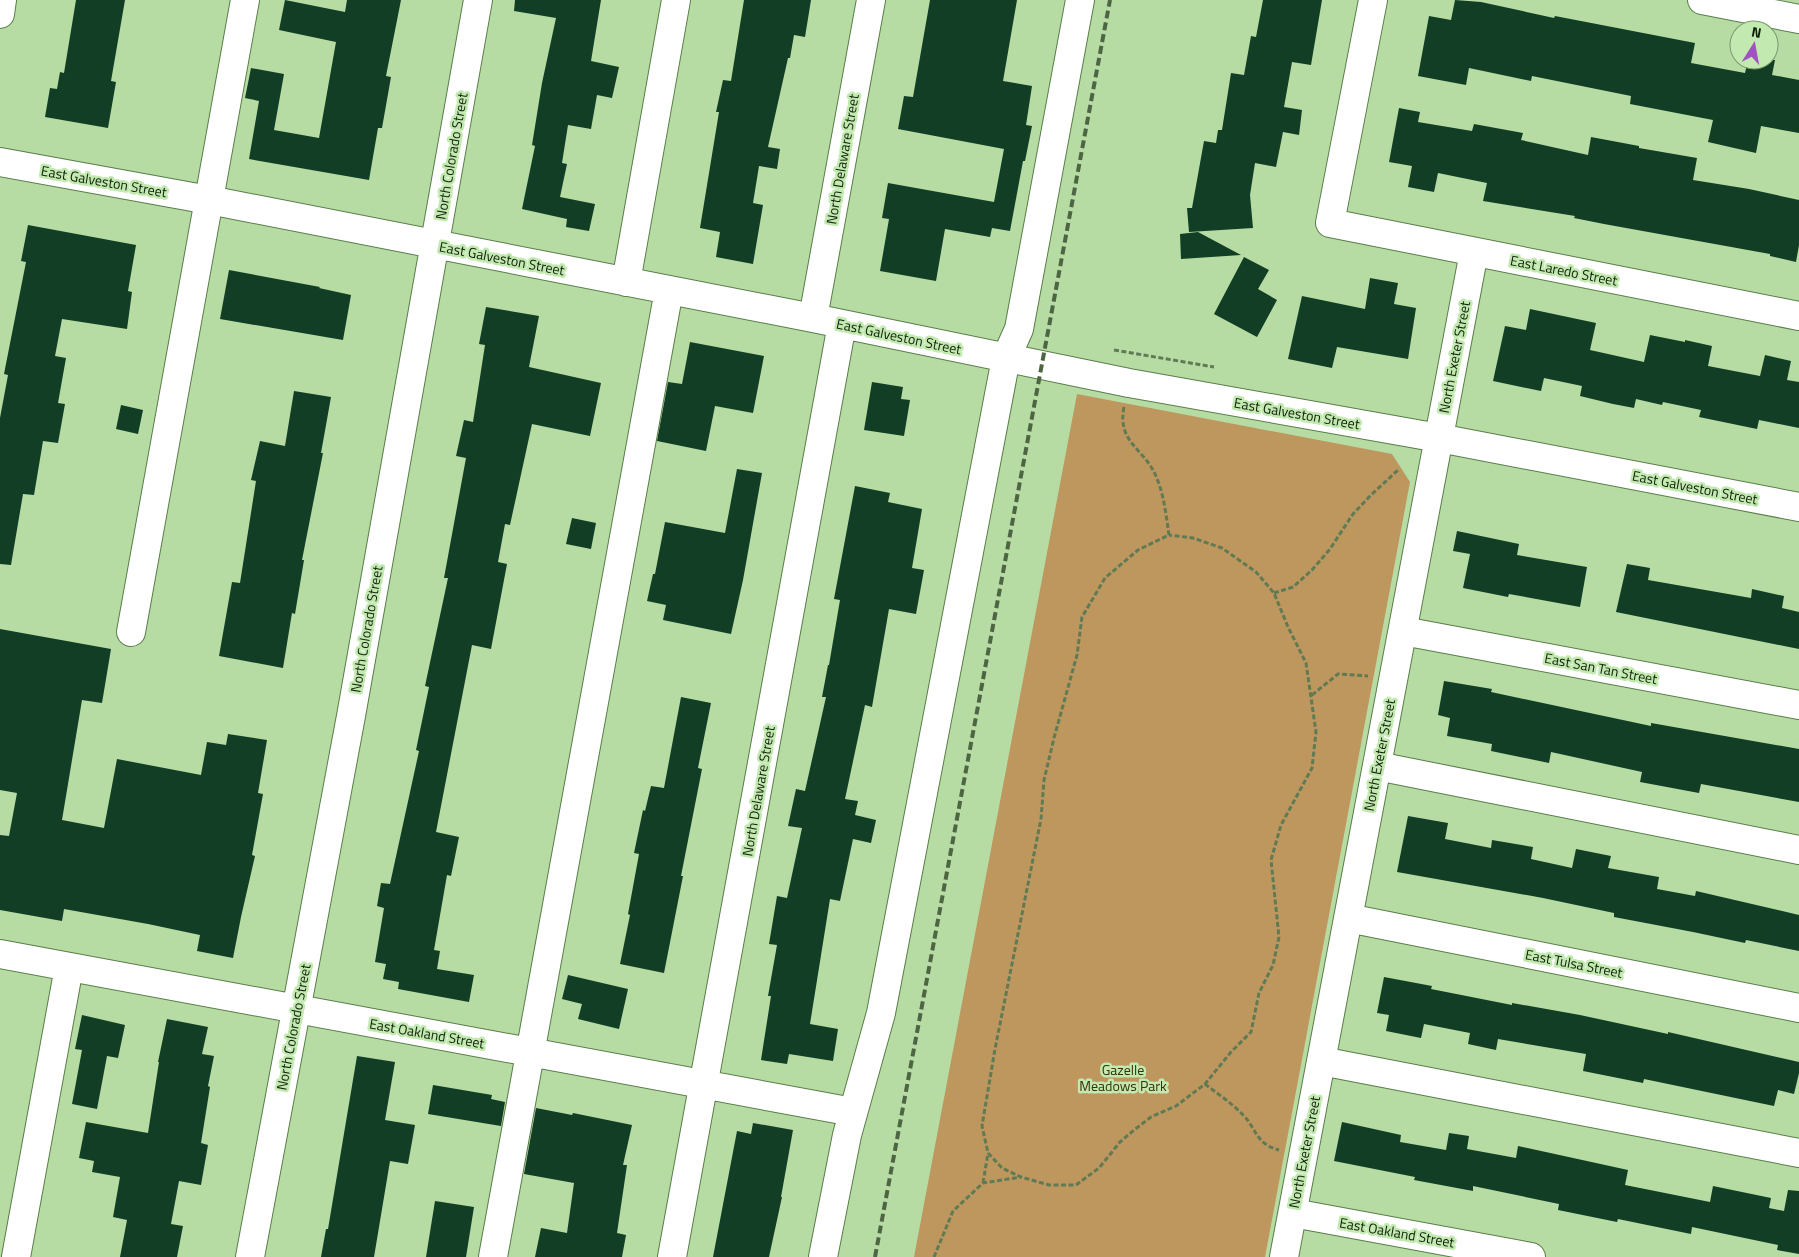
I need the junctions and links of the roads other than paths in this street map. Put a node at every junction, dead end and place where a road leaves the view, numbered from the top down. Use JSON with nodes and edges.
{"nodes":[{"id":1,"x":2,"y":0,"type":"edge"},
{"id":2,"x":245,"y":0,"type":"edge"},
{"id":3,"x":478,"y":0,"type":"edge"},
{"id":4,"x":676,"y":0,"type":"edge"},
{"id":5,"x":871,"y":0,"type":"edge"},
{"id":6,"x":1080,"y":0,"type":"edge"},
{"id":7,"x":1373,"y":0,"type":"edge"},
{"id":8,"x":1702,"y":0,"type":"edge"},
{"id":9,"x":0,"y":14,"type":"edge"},
{"id":10,"x":1799,"y":19,"type":"edge"},
{"id":11,"x":0,"y":162,"type":"edge"},
{"id":12,"x":209,"y":200,"type":"junction"},
{"id":13,"x":435,"y":245,"type":"junction"},
{"id":14,"x":1474,"y":252,"type":"junction"},
{"id":15,"x":626,"y":282,"type":"junction"},
{"id":16,"x":669,"y":290,"type":"junction"},
{"id":17,"x":1799,"y":316,"type":"edge"},
{"id":18,"x":813,"y":318,"type":"junction"},
{"id":19,"x":842,"y":324,"type":"junction"},
{"id":20,"x":1006,"y":358,"type":"junction"},
{"id":21,"x":1439,"y":438,"type":"junction"},
{"id":22,"x":1799,"y":507,"type":"edge"},
{"id":23,"x":1403,"y":631,"type":"junction"},
{"id":24,"x":131,"y":632,"type":"dead end"},
{"id":25,"x":1799,"y":704,"type":"edge"},
{"id":26,"x":1377,"y":766,"type":"junction"},
{"id":27,"x":1799,"y":850,"type":"edge"},
{"id":28,"x":1348,"y":918,"type":"junction"},
{"id":29,"x":0,"y":954,"type":"edge"},
{"id":30,"x":69,"y":967,"type":"junction"},
{"id":31,"x":1799,"y":1008,"type":"edge"},
{"id":32,"x":297,"y":1009,"type":"junction"},
{"id":33,"x":530,"y":1052,"type":"junction"},
{"id":34,"x":1321,"y":1061,"type":"junction"},
{"id":35,"x":704,"y":1085,"type":"junction"},
{"id":36,"x":853,"y":1112,"type":"junction"},
{"id":37,"x":1799,"y":1153,"type":"edge"},
{"id":38,"x":1293,"y":1213,"type":"junction"},
{"id":39,"x":16,"y":1257,"type":"edge"},
{"id":40,"x":250,"y":1257,"type":"edge"},
{"id":41,"x":493,"y":1257,"type":"edge"},
{"id":42,"x":672,"y":1257,"type":"edge"},
{"id":43,"x":823,"y":1257,"type":"edge"},
{"id":44,"x":1284,"y":1257,"type":"edge"},
{"id":45,"x":1531,"y":1257,"type":"edge"}],
"edges":[{"from":1,"to":9,"type":"street"},
{"from":2,"to":12,"type":"street"},
{"from":3,"to":13,"type":"street","name":"North Colorado Street"},
{"from":4,"to":15,"type":"street"},
{"from":5,"to":18,"type":"street","name":"North Delaware Street"},
{"from":6,"to":20,"type":"street"},
{"from":7,"to":14,"type":"street","name":"East Laredo Street"},
{"from":8,"to":10,"type":"street"},
{"from":11,"to":12,"type":"street","name":"East Galveston Street"},
{"from":12,"to":13,"type":"street","name":"East Galveston Street"},
{"from":12,"to":24,"type":"street"},
{"from":13,"to":15,"type":"street","name":"East Galveston Street"},
{"from":13,"to":32,"type":"street","name":"North Colorado Street"},
{"from":14,"to":17,"type":"street","name":"East Laredo Street"},
{"from":14,"to":21,"type":"street","name":"North Exeter Street"},
{"from":15,"to":16,"type":"street","name":"East Galveston Street"},
{"from":16,"to":18,"type":"street","name":"East Galveston Street"},
{"from":16,"to":33,"type":"street"},
{"from":18,"to":19,"type":"street","name":"East Galveston Street"},
{"from":19,"to":20,"type":"street","name":"East Galveston Street"},
{"from":19,"to":35,"type":"street","name":"North Delaware Street"},
{"from":20,"to":21,"type":"street","name":"East Galveston Street"},
{"from":20,"to":36,"type":"street"},
{"from":21,"to":22,"type":"street","name":"East Galveston Street"},
{"from":21,"to":23,"type":"street","name":"North Exeter Street"},
{"from":23,"to":25,"type":"street","name":"East San Tan Street"},
{"from":23,"to":26,"type":"street","name":"North Exeter Street"},
{"from":26,"to":27,"type":"street"},
{"from":26,"to":28,"type":"street","name":"North Exeter Street"},
{"from":28,"to":31,"type":"street","name":"East Tulsa Street"},
{"from":28,"to":34,"type":"street","name":"North Exeter Street"},
{"from":29,"to":30,"type":"street","name":"East Oakland Street"},
{"from":30,"to":32,"type":"street","name":"East Oakland Street"},
{"from":30,"to":39,"type":"street"},
{"from":32,"to":33,"type":"street","name":"East Oakland Street"},
{"from":32,"to":40,"type":"street","name":"North Colorado Street"},
{"from":33,"to":35,"type":"street","name":"East Oakland Street"},
{"from":33,"to":41,"type":"street"},
{"from":34,"to":37,"type":"street"},
{"from":34,"to":38,"type":"street","name":"North Exeter Street"},
{"from":35,"to":36,"type":"street","name":"East Oakland Street"},
{"from":35,"to":42,"type":"street","name":"North Delaware Street"},
{"from":36,"to":43,"type":"street"},
{"from":38,"to":44,"type":"street","name":"North Exeter Street"},
{"from":38,"to":45,"type":"street","name":"East Oakland Street"}]}
